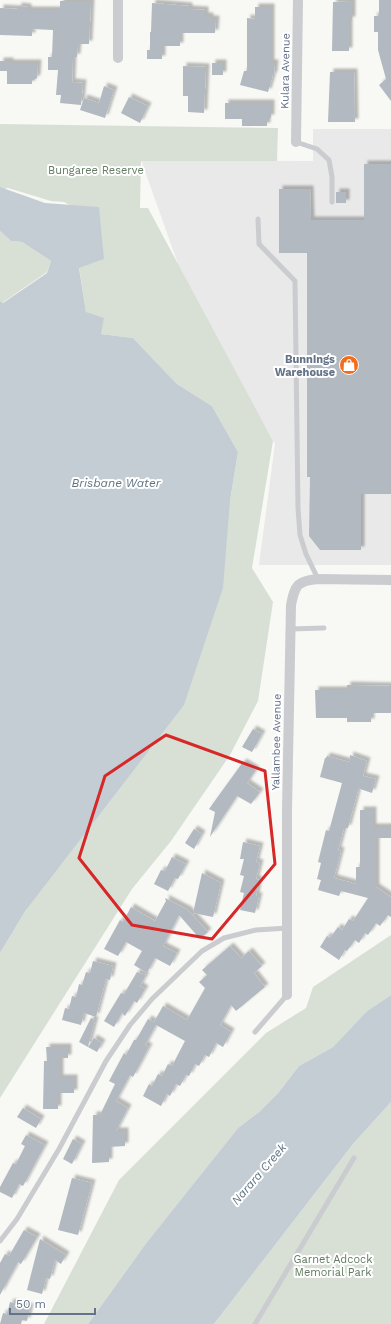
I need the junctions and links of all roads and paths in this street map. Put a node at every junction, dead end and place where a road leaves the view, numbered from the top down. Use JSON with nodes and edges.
{"nodes":[{"id":1,"x":118,"y":0,"type":"edge"},
{"id":2,"x":298,"y":0,"type":"edge"},
{"id":3,"x":118,"y":58,"type":"dead end"},
{"id":4,"x":296,"y":142,"type":"joint"},
{"id":5,"x":332,"y":202,"type":"dead end"},
{"id":6,"x":258,"y":219,"type":"dead end"},
{"id":7,"x":318,"y":579,"type":"junction"},
{"id":8,"x":391,"y":580,"type":"edge"},
{"id":9,"x":324,"y":628,"type":"dead end"},
{"id":10,"x":290,"y":629,"type":"junction"},
{"id":11,"x":288,"y":928,"type":"junction"},
{"id":12,"x":287,"y":995,"type":"joint"},
{"id":13,"x":255,"y":1032,"type":"dead end"},
{"id":14,"x":354,"y":1158,"type":"dead end"},
{"id":15,"x":0,"y":1241,"type":"edge"},
{"id":16,"x":255,"y":1324,"type":"edge"}],
"edges":[{"from":1,"to":3,"type":"street"},
{"from":2,"to":4,"type":"street","name":"Kulara Avenue"},
{"from":4,"to":5,"type":"lane"},
{"from":6,"to":7,"type":"lane"},
{"from":7,"to":8,"type":"street","name":"Yallambee Avenue"},
{"from":7,"to":10,"type":"street","name":"Yallambee Avenue"},
{"from":9,"to":10,"type":"lane"},
{"from":10,"to":11,"type":"street","name":"Yallambee Avenue"},
{"from":11,"to":12,"type":"street","name":"Yallambee Avenue"},
{"from":11,"to":15,"type":"lane"},
{"from":12,"to":13,"type":"lane"},
{"from":14,"to":16,"type":"lane"}]}
